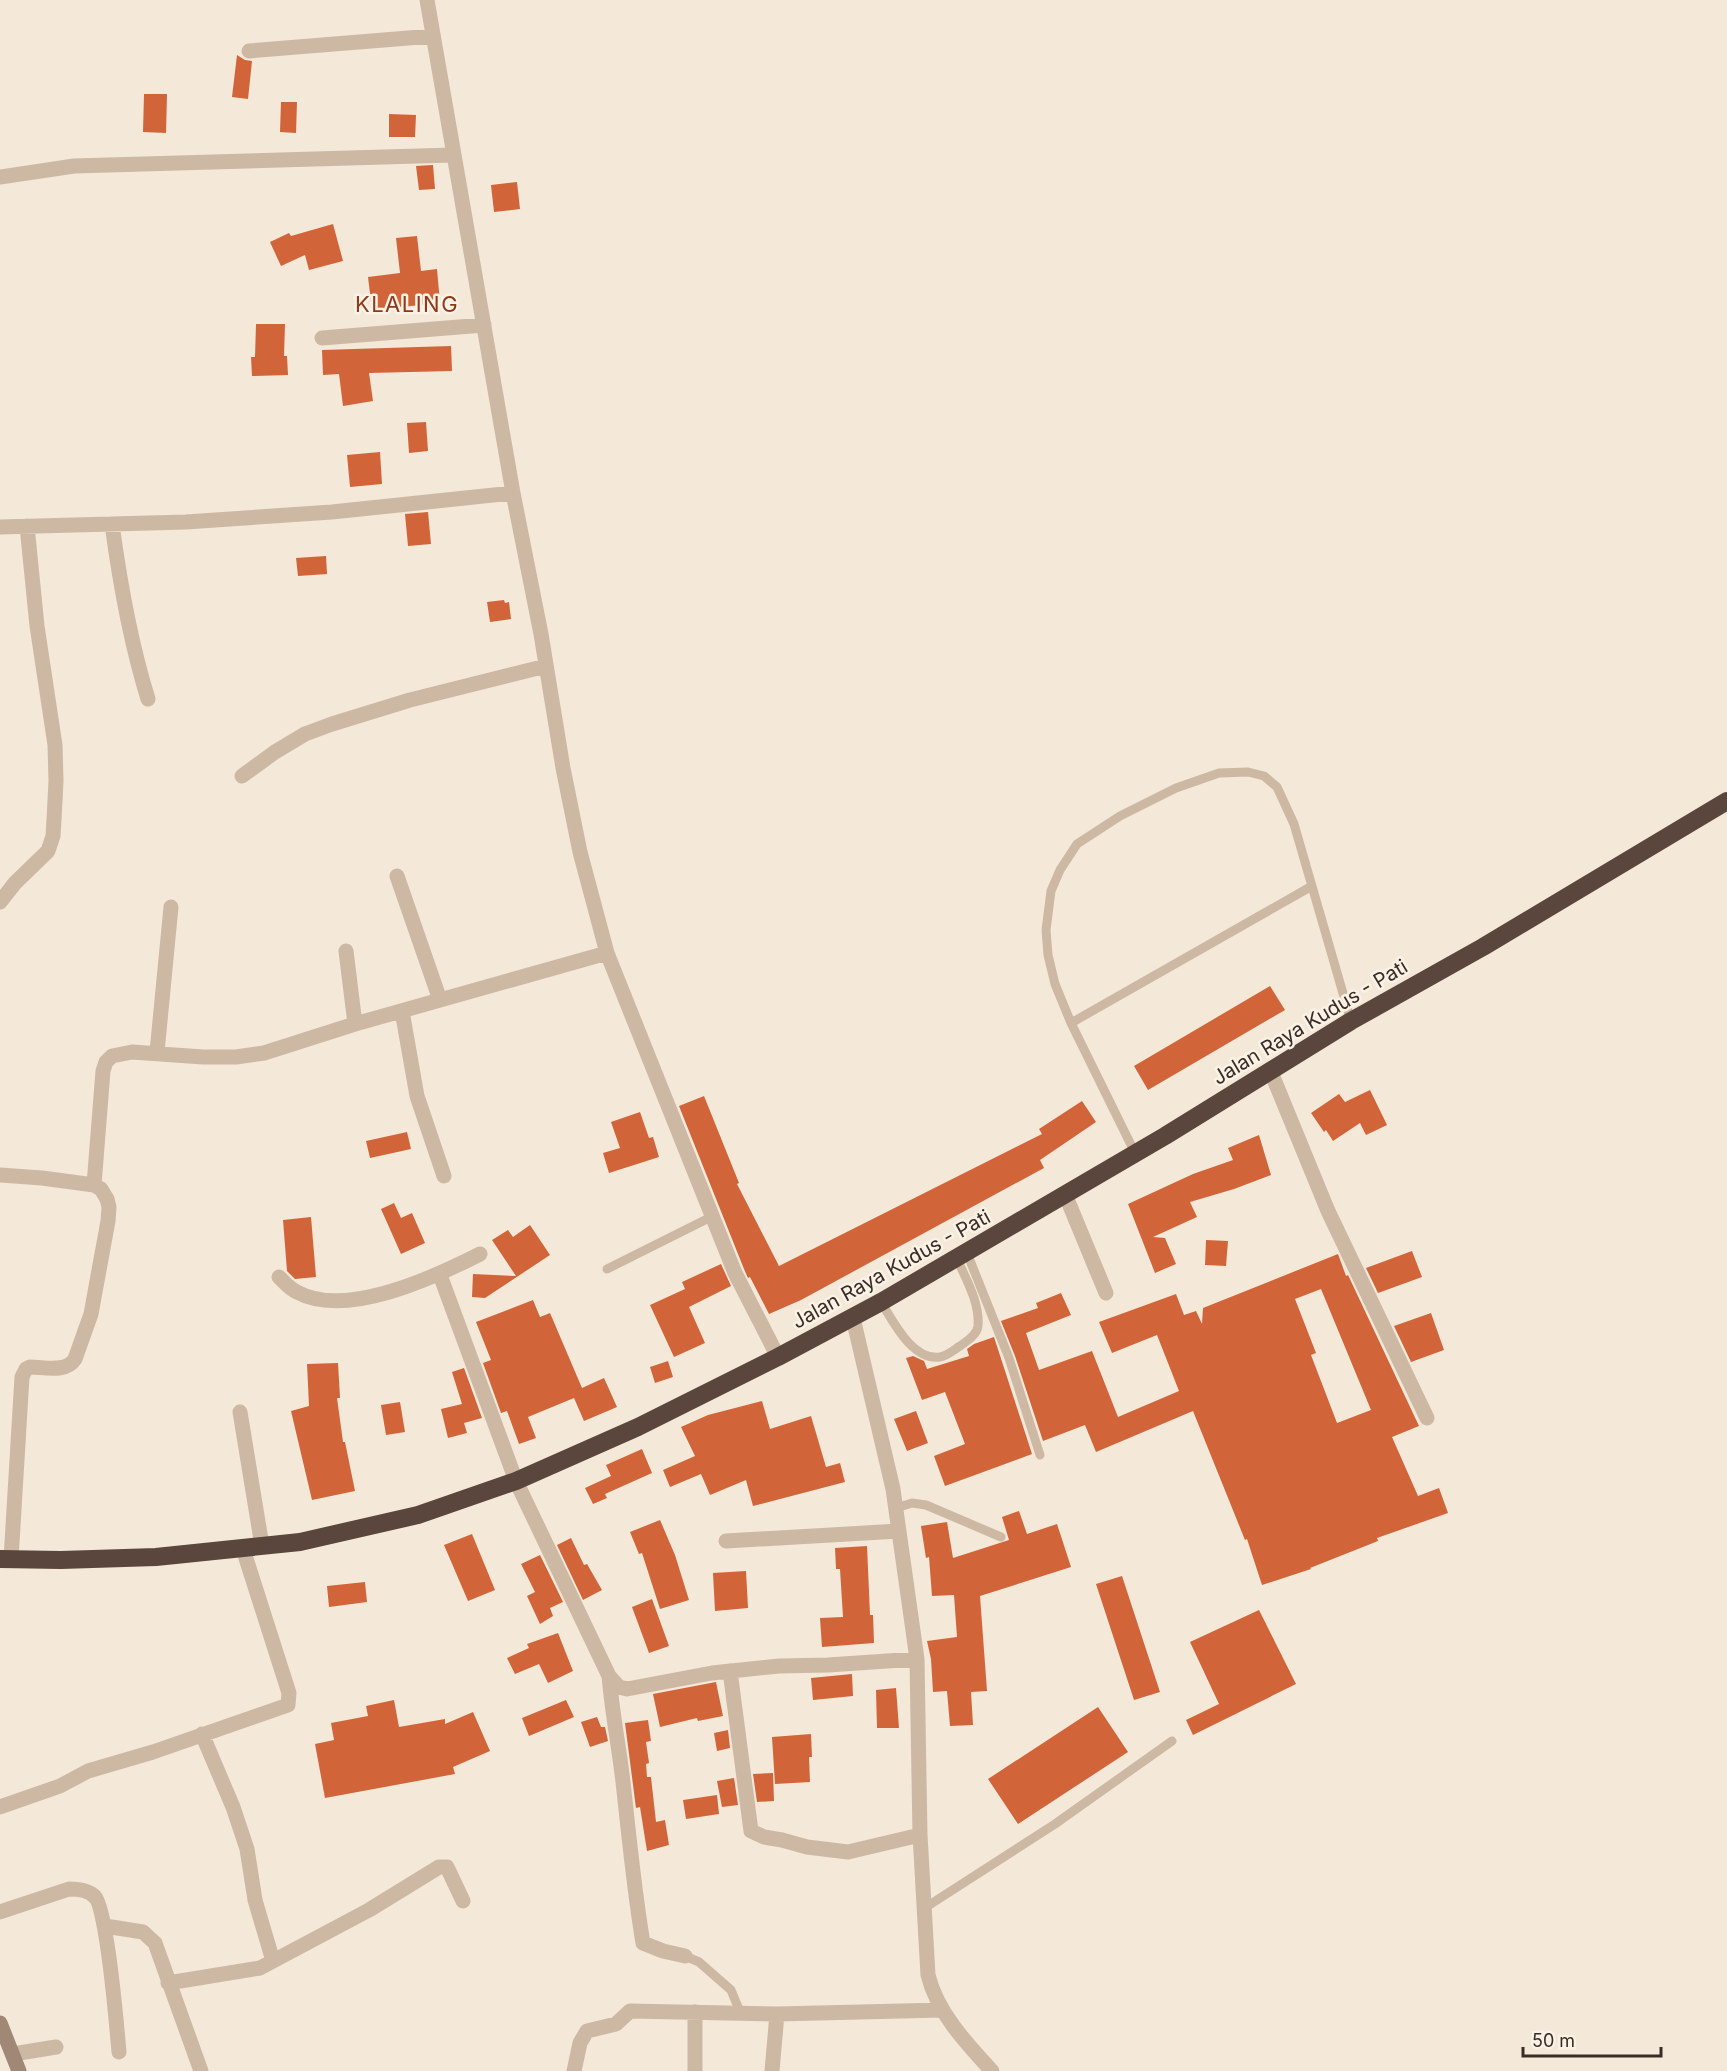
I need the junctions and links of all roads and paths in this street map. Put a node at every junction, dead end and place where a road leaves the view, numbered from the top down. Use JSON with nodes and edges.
{"nodes":[{"id":1,"x":427,"y":0,"type":"edge"},
{"id":2,"x":433,"y":36,"type":"junction"},
{"id":3,"x":249,"y":51,"type":"dead end"},
{"id":4,"x":453,"y":155,"type":"junction"},
{"id":5,"x":0,"y":177,"type":"edge"},
{"id":6,"x":483,"y":325,"type":"junction"},
{"id":7,"x":322,"y":338,"type":"dead end"},
{"id":8,"x":513,"y":494,"type":"junction"},
{"id":9,"x":112,"y":524,"type":"junction"},
{"id":10,"x":27,"y":526,"type":"junction"},
{"id":11,"x":0,"y":527,"type":"edge"},
{"id":12,"x":546,"y":666,"type":"junction"},
{"id":13,"x":148,"y":699,"type":"dead end"},
{"id":14,"x":242,"y":776,"type":"dead end"},
{"id":15,"x":1727,"y":801,"type":"edge"},
{"id":16,"x":397,"y":876,"type":"dead end"},
{"id":17,"x":1312,"y":886,"type":"junction"},
{"id":18,"x":0,"y":902,"type":"edge"},
{"id":19,"x":171,"y":907,"type":"dead end"},
{"id":20,"x":346,"y":951,"type":"dead end"},
{"id":21,"x":607,"y":953,"type":"junction"},
{"id":22,"x":440,"y":1000,"type":"junction"},
{"id":23,"x":402,"y":1011,"type":"junction"},
{"id":24,"x":1351,"y":1021,"type":"junction"},
{"id":25,"x":1071,"y":1023,"type":"junction"},
{"id":26,"x":355,"y":1024,"type":"junction"},
{"id":27,"x":157,"y":1053,"type":"junction"},
{"id":28,"x":1271,"y":1072,"type":"junction"},
{"id":29,"x":1135,"y":1153,"type":"junction"},
{"id":30,"x":0,"y":1175,"type":"edge"},
{"id":31,"x":444,"y":1176,"type":"dead end"},
{"id":32,"x":94,"y":1185,"type":"junction"},
{"id":33,"x":1065,"y":1194,"type":"junction"},
{"id":34,"x":713,"y":1216,"type":"junction"},
{"id":35,"x":480,"y":1254,"type":"dead end"},
{"id":36,"x":962,"y":1256,"type":"junction"},
{"id":37,"x":607,"y":1269,"type":"dead end"},
{"id":38,"x":440,"y":1275,"type":"junction"},
{"id":39,"x":279,"y":1277,"type":"dead end"},
{"id":40,"x":1106,"y":1293,"type":"dead end"},
{"id":41,"x":881,"y":1302,"type":"junction"},
{"id":42,"x":853,"y":1318,"type":"junction"},
{"id":43,"x":778,"y":1357,"type":"junction"},
{"id":44,"x":240,"y":1413,"type":"dead end"},
{"id":45,"x":1427,"y":1418,"type":"dead end"},
{"id":46,"x":1040,"y":1455,"type":"dead end"},
{"id":47,"x":516,"y":1481,"type":"junction"},
{"id":48,"x":896,"y":1508,"type":"junction"},
{"id":49,"x":899,"y":1531,"type":"junction"},
{"id":50,"x":1001,"y":1537,"type":"dead end"},
{"id":51,"x":726,"y":1541,"type":"dead end"},
{"id":52,"x":262,"y":1546,"type":"junction"},
{"id":53,"x":243,"y":1549,"type":"junction"},
{"id":54,"x":6,"y":1559,"type":"edge"},
{"id":55,"x":917,"y":1659,"type":"junction"},
{"id":56,"x":730,"y":1671,"type":"junction"},
{"id":57,"x":609,"y":1676,"type":"junction"},
{"id":58,"x":202,"y":1734,"type":"junction"},
{"id":59,"x":1172,"y":1741,"type":"dead end"},
{"id":60,"x":0,"y":1807,"type":"edge"},
{"id":61,"x":920,"y":1835,"type":"junction"},
{"id":62,"x":463,"y":1901,"type":"dead end"},
{"id":63,"x":923,"y":1909,"type":"junction"},
{"id":64,"x":0,"y":1912,"type":"edge"},
{"id":65,"x":105,"y":1926,"type":"junction"},
{"id":66,"x":685,"y":1956,"type":"joint"},
{"id":67,"x":273,"y":1961,"type":"junction"},
{"id":68,"x":168,"y":1983,"type":"junction"},
{"id":69,"x":942,"y":2010,"type":"junction"},
{"id":70,"x":695,"y":2012,"type":"junction"},
{"id":71,"x":740,"y":2012,"type":"junction"},
{"id":72,"x":777,"y":2014,"type":"junction"},
{"id":73,"x":2,"y":2032,"type":"edge"},
{"id":74,"x":56,"y":2047,"type":"dead end"},
{"id":75,"x":119,"y":2052,"type":"dead end"},
{"id":76,"x":13,"y":2054,"type":"junction"},
{"id":77,"x":19,"y":2071,"type":"edge"},
{"id":78,"x":201,"y":2071,"type":"edge"},
{"id":79,"x":574,"y":2071,"type":"edge"},
{"id":80,"x":694,"y":2071,"type":"edge"},
{"id":81,"x":772,"y":2071,"type":"edge"},
{"id":82,"x":992,"y":2071,"type":"edge"}],
"edges":[{"from":1,"to":2,"type":"street"},
{"from":2,"to":3,"type":"street"},
{"from":2,"to":4,"type":"street"},
{"from":4,"to":5,"type":"street"},
{"from":4,"to":6,"type":"street"},
{"from":6,"to":7,"type":"street"},
{"from":6,"to":8,"type":"street"},
{"from":8,"to":9,"type":"street"},
{"from":8,"to":12,"type":"street"},
{"from":9,"to":10,"type":"street"},
{"from":9,"to":13,"type":"street"},
{"from":10,"to":11,"type":"street"},
{"from":10,"to":18,"type":"street"},
{"from":12,"to":14,"type":"street"},
{"from":12,"to":21,"type":"street"},
{"from":15,"to":24,"type":"highway","name":"Jalan Raya Kudus - Pati"},
{"from":16,"to":22,"type":"street"},
{"from":17,"to":24,"type":"lane"},
{"from":17,"to":25,"type":"lane"},
{"from":17,"to":25,"type":"lane"},
{"from":19,"to":27,"type":"street"},
{"from":20,"to":26,"type":"street"},
{"from":21,"to":22,"type":"street"},
{"from":21,"to":34,"type":"street"},
{"from":22,"to":23,"type":"street"},
{"from":23,"to":26,"type":"street"},
{"from":23,"to":31,"type":"street"},
{"from":24,"to":28,"type":"highway","name":"Jalan Raya Kudus - Pati"},
{"from":25,"to":29,"type":"lane"},
{"from":26,"to":27,"type":"street"},
{"from":27,"to":32,"type":"street"},
{"from":28,"to":29,"type":"highway","name":"Jalan Raya Kudus - Pati"},
{"from":28,"to":45,"type":"street"},
{"from":29,"to":33,"type":"highway","name":"Jalan Raya Kudus - Pati"},
{"from":30,"to":32,"type":"street"},
{"from":32,"to":54,"type":"street"},
{"from":33,"to":36,"type":"highway","name":"Jalan Raya Kudus - Pati"},
{"from":33,"to":40,"type":"street"},
{"from":34,"to":37,"type":"lane"},
{"from":34,"to":43,"type":"street"},
{"from":35,"to":38,"type":"street"},
{"from":36,"to":41,"type":"highway","name":"Jalan Raya Kudus - Pati"},
{"from":36,"to":41,"type":"lane"},
{"from":36,"to":46,"type":"lane"},
{"from":38,"to":39,"type":"street"},
{"from":38,"to":47,"type":"street"},
{"from":41,"to":42,"type":"highway","name":"Jalan Raya Kudus - Pati"},
{"from":42,"to":43,"type":"highway","name":"Jalan Raya Kudus - Pati"},
{"from":42,"to":48,"type":"street"},
{"from":43,"to":47,"type":"highway","name":"Jalan Raya Kudus - Pati"},
{"from":44,"to":52,"type":"street"},
{"from":47,"to":52,"type":"highway","name":"Jalan Raya Kudus - Pati"},
{"from":47,"to":57,"type":"street"},
{"from":48,"to":49,"type":"street"},
{"from":48,"to":50,"type":"lane"},
{"from":49,"to":51,"type":"street"},
{"from":49,"to":55,"type":"street"},
{"from":52,"to":53,"type":"highway","name":"Jalan Raya Kudus - Pati"},
{"from":53,"to":54,"type":"highway","name":"Jalan Raya Kudus - Pati"},
{"from":53,"to":58,"type":"street"},
{"from":55,"to":56,"type":"street"},
{"from":55,"to":61,"type":"street"},
{"from":56,"to":57,"type":"street"},
{"from":56,"to":61,"type":"street"},
{"from":57,"to":66,"type":"street"},
{"from":58,"to":60,"type":"street"},
{"from":58,"to":67,"type":"street"},
{"from":59,"to":63,"type":"lane"},
{"from":61,"to":63,"type":"street"},
{"from":62,"to":67,"type":"street"},
{"from":63,"to":69,"type":"street"},
{"from":64,"to":65,"type":"street"},
{"from":65,"to":68,"type":"street"},
{"from":65,"to":75,"type":"street"},
{"from":66,"to":71,"type":"lane"},
{"from":67,"to":68,"type":"street"},
{"from":68,"to":78,"type":"street"},
{"from":69,"to":72,"type":"street"},
{"from":69,"to":82,"type":"street"},
{"from":70,"to":71,"type":"street"},
{"from":70,"to":79,"type":"street"},
{"from":70,"to":80,"type":"street"},
{"from":71,"to":72,"type":"street"},
{"from":72,"to":81,"type":"street"},
{"from":73,"to":76,"type":"main road"},
{"from":74,"to":76,"type":"street"},
{"from":76,"to":77,"type":"main road"}]}
